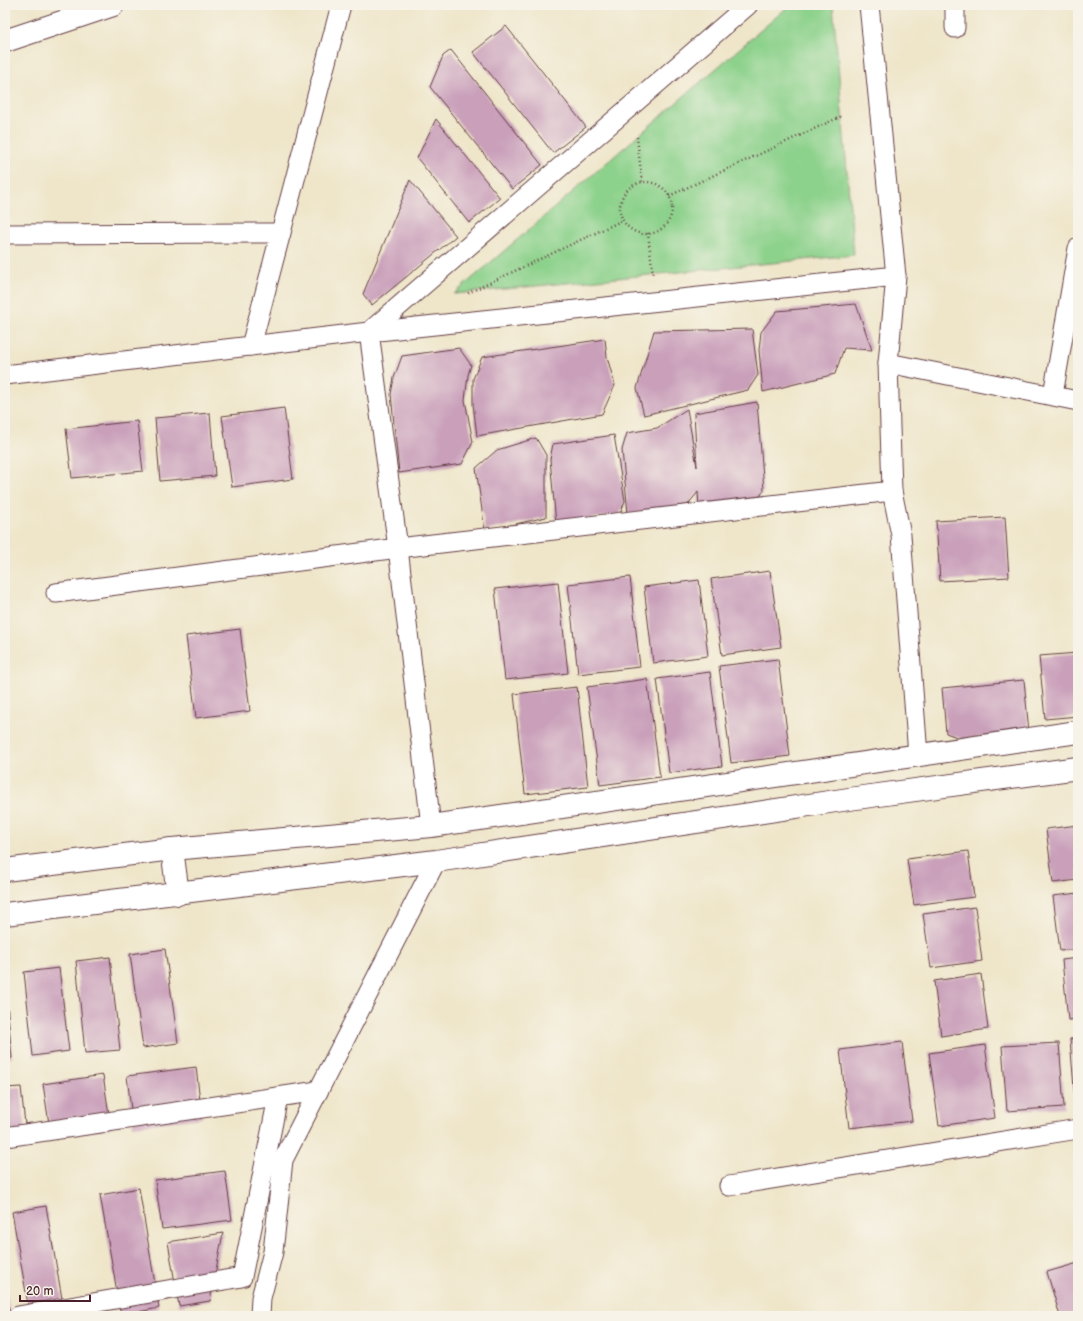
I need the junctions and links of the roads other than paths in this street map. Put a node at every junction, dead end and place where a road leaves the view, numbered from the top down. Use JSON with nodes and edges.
{"nodes":[{"id":1,"x":113,"y":5,"type":"edge"},
{"id":2,"x":341,"y":5,"type":"edge"},
{"id":3,"x":748,"y":5,"type":"edge"},
{"id":4,"x":869,"y":5,"type":"edge"},
{"id":5,"x":955,"y":5,"type":"edge"},
{"id":6,"x":955,"y":28,"type":"dead end"},
{"id":7,"x":5,"y":41,"type":"edge"},
{"id":8,"x":281,"y":233,"type":"junction"},
{"id":9,"x":5,"y":234,"type":"edge"},
{"id":10,"x":1078,"y":248,"type":"edge"},
{"id":11,"x":896,"y":276,"type":"junction"},
{"id":12,"x":369,"y":332,"type":"junction"},
{"id":13,"x":252,"y":346,"type":"junction"},
{"id":14,"x":888,"y":363,"type":"junction"},
{"id":15,"x":5,"y":375,"type":"edge"},
{"id":16,"x":1053,"y":396,"type":"junction"},
{"id":17,"x":1078,"y":401,"type":"edge"},
{"id":18,"x":892,"y":491,"type":"junction"},
{"id":19,"x":398,"y":548,"type":"junction"},
{"id":20,"x":56,"y":593,"type":"dead end"},
{"id":21,"x":1078,"y":732,"type":"edge"},
{"id":22,"x":918,"y":754,"type":"junction"},
{"id":23,"x":1078,"y":768,"type":"edge"},
{"id":24,"x":431,"y":826,"type":"junction"},
{"id":25,"x":172,"y":849,"type":"junction"},
{"id":26,"x":436,"y":861,"type":"junction"},
{"id":27,"x":5,"y":870,"type":"edge"},
{"id":28,"x":178,"y":894,"type":"junction"},
{"id":29,"x":5,"y":914,"type":"edge"},
{"id":30,"x":318,"y":1091,"type":"junction"},
{"id":31,"x":278,"y":1097,"type":"junction"},
{"id":32,"x":1078,"y":1129,"type":"edge"},
{"id":33,"x":5,"y":1137,"type":"edge"},
{"id":34,"x":730,"y":1186,"type":"dead end"},
{"id":35,"x":18,"y":1316,"type":"edge"},
{"id":36,"x":260,"y":1316,"type":"edge"}],
"edges":[{"from":1,"to":7,"type":"main road"},
{"from":2,"to":8,"type":"street"},
{"from":3,"to":12,"type":"street"},
{"from":4,"to":11,"type":"street"},
{"from":5,"to":6,"type":"street"},
{"from":8,"to":9,"type":"street"},
{"from":8,"to":13,"type":"street"},
{"from":10,"to":16,"type":"street"},
{"from":11,"to":12,"type":"street"},
{"from":11,"to":14,"type":"street"},
{"from":12,"to":13,"type":"street"},
{"from":12,"to":19,"type":"street"},
{"from":13,"to":15,"type":"street"},
{"from":14,"to":16,"type":"street"},
{"from":14,"to":18,"type":"street"},
{"from":16,"to":17,"type":"street"},
{"from":18,"to":19,"type":"street"},
{"from":18,"to":22,"type":"street"},
{"from":19,"to":20,"type":"street"},
{"from":19,"to":24,"type":"street"},
{"from":21,"to":22,"type":"main road"},
{"from":22,"to":24,"type":"main road"},
{"from":23,"to":26,"type":"main road"},
{"from":24,"to":25,"type":"main road"},
{"from":25,"to":27,"type":"main road"},
{"from":25,"to":28,"type":"main road"},
{"from":26,"to":28,"type":"main road"},
{"from":26,"to":30,"type":"street"},
{"from":28,"to":29,"type":"main road"},
{"from":30,"to":31,"type":"street"},
{"from":30,"to":36,"type":"street"},
{"from":31,"to":33,"type":"street"},
{"from":31,"to":35,"type":"street"},
{"from":32,"to":34,"type":"street"}]}
